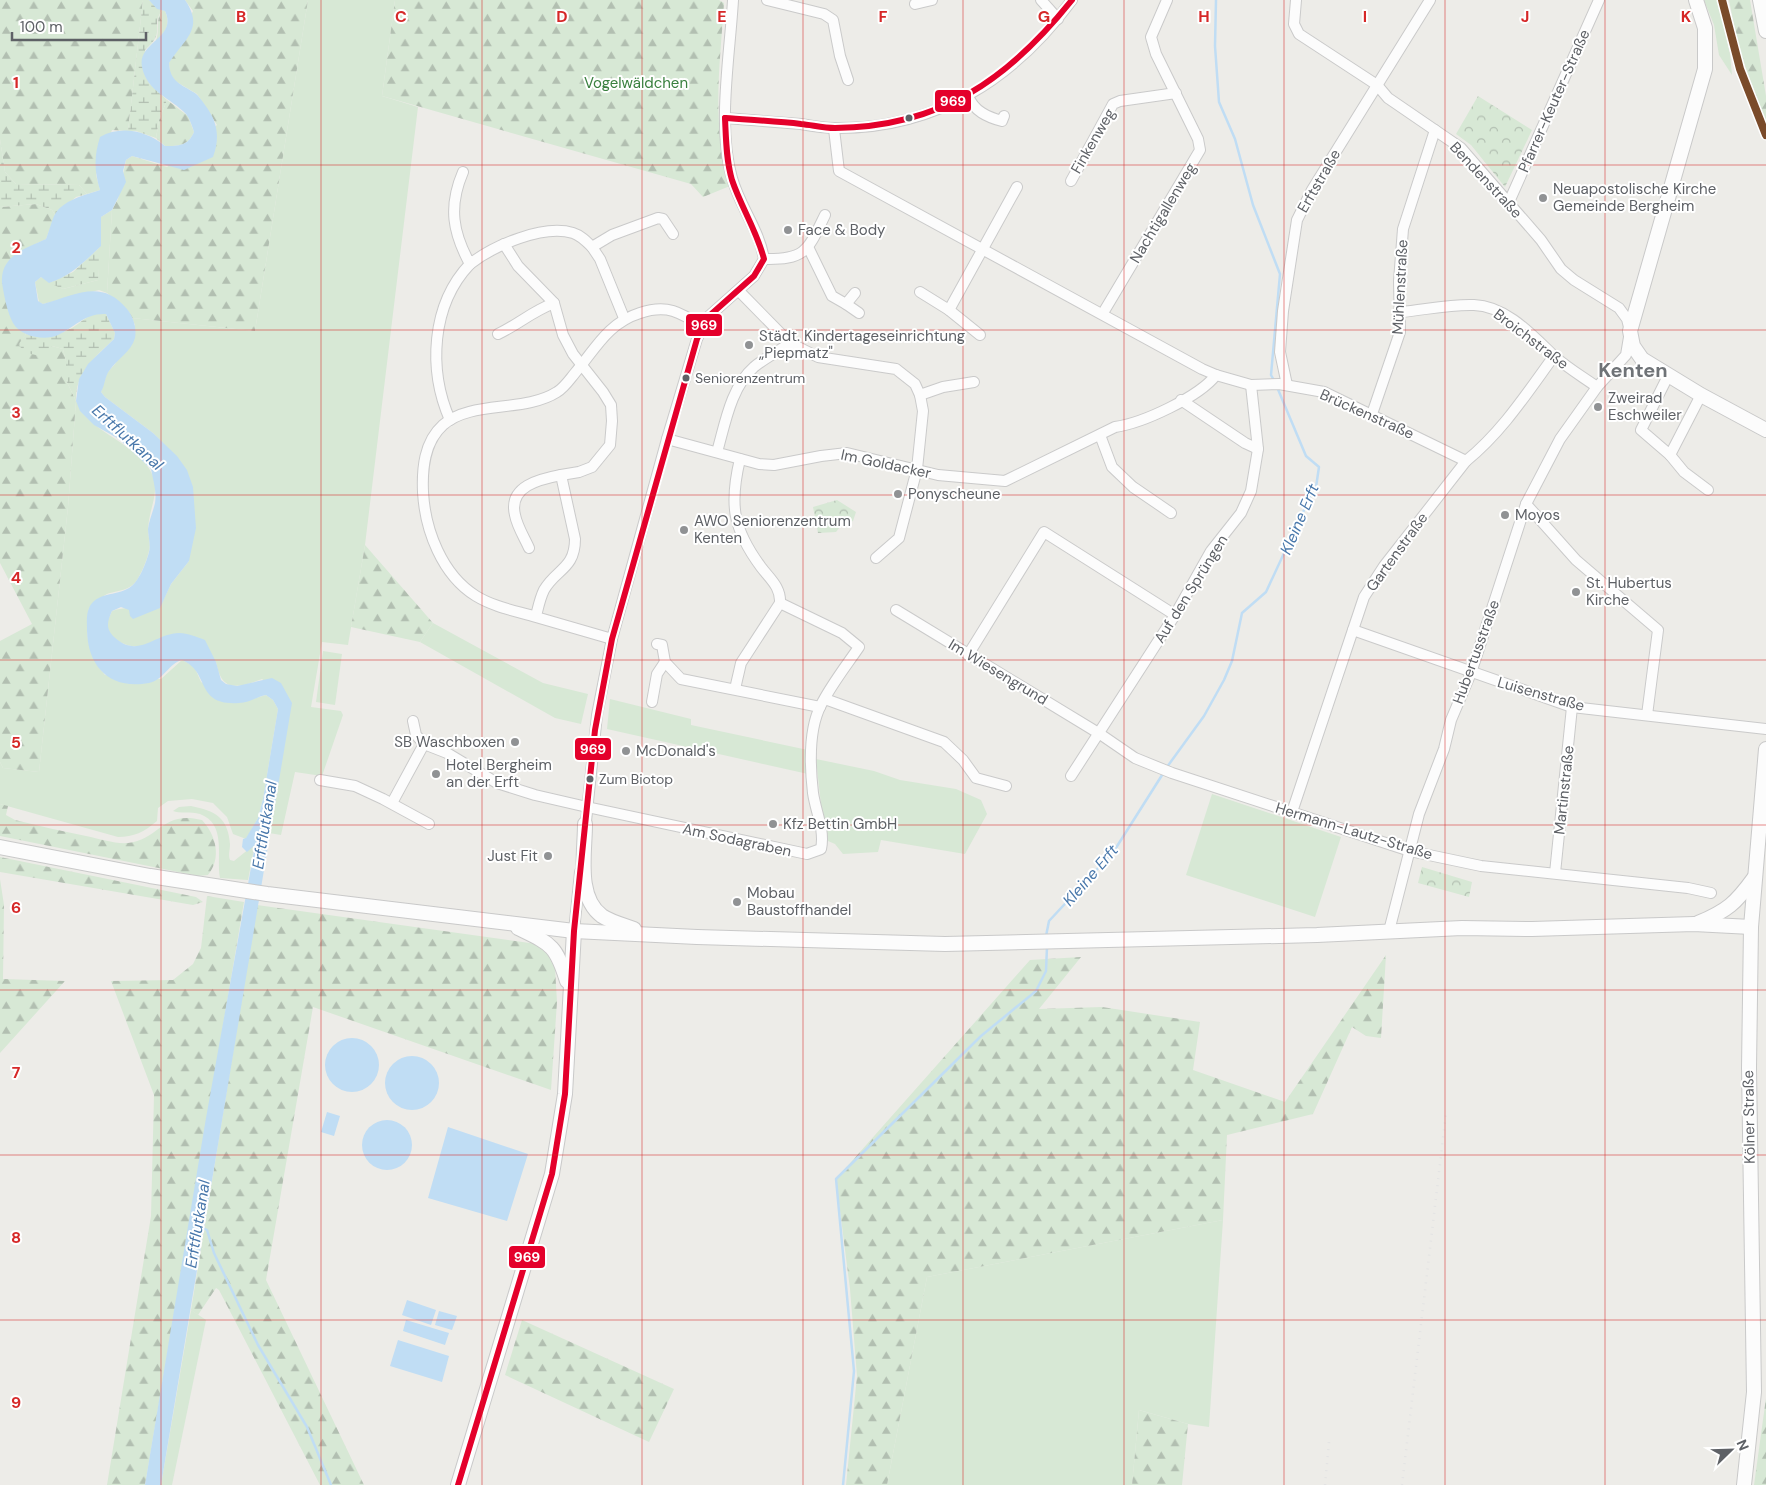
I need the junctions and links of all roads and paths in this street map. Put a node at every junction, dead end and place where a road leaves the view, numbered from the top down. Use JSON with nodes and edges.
{"nodes":[{"id":1,"x":733,"y":0,"type":"edge"},
{"id":2,"x":767,"y":0,"type":"edge"},
{"id":3,"x":932,"y":0,"type":"edge"},
{"id":4,"x":1041,"y":0,"type":"edge"},
{"id":5,"x":1072,"y":0,"type":"edge"},
{"id":6,"x":1167,"y":0,"type":"edge"},
{"id":7,"x":1296,"y":0,"type":"edge"},
{"id":8,"x":1430,"y":0,"type":"edge"},
{"id":9,"x":1599,"y":0,"type":"edge"},
{"id":10,"x":1696,"y":0,"type":"edge"},
{"id":11,"x":1760,"y":0,"type":"edge"},
{"id":12,"x":915,"y":4,"type":"dead end"},
{"id":13,"x":1058,"y":19,"type":"junction"},
{"id":14,"x":1766,"y":31,"type":"edge"},
{"id":15,"x":848,"y":80,"type":"dead end"},
{"id":16,"x":1377,"y":85,"type":"junction"},
{"id":17,"x":1176,"y":93,"type":"junction"},
{"id":18,"x":968,"y":96,"type":"junction"},
{"id":19,"x":1004,"y":116,"type":"dead end"},
{"id":20,"x":726,"y":118,"type":"junction"},
{"id":21,"x":834,"y":128,"type":"junction"},
{"id":22,"x":1436,"y":130,"type":"junction"},
{"id":23,"x":463,"y":172,"type":"dead end"},
{"id":24,"x":1071,"y":181,"type":"dead end"},
{"id":25,"x":1017,"y":187,"type":"dead end"},
{"id":26,"x":1509,"y":202,"type":"junction"},
{"id":27,"x":825,"y":215,"type":"dead end"},
{"id":28,"x":674,"y":234,"type":"dead end"},
{"id":29,"x":504,"y":244,"type":"junction"},
{"id":30,"x":592,"y":247,"type":"junction"},
{"id":31,"x":809,"y":249,"type":"junction"},
{"id":32,"x":983,"y":251,"type":"junction"},
{"id":33,"x":764,"y":259,"type":"junction"},
{"id":34,"x":470,"y":264,"type":"junction"},
{"id":35,"x":739,"y":291,"type":"junction"},
{"id":36,"x":855,"y":292,"type":"dead end"},
{"id":37,"x":920,"y":292,"type":"dead end"},
{"id":38,"x":554,"y":303,"type":"junction"},
{"id":39,"x":846,"y":304,"type":"junction"},
{"id":40,"x":949,"y":310,"type":"junction"},
{"id":41,"x":1401,"y":312,"type":"junction"},
{"id":42,"x":859,"y":313,"type":"dead end"},
{"id":43,"x":1103,"y":313,"type":"junction"},
{"id":44,"x":624,"y":318,"type":"junction"},
{"id":45,"x":703,"y":327,"type":"junction"},
{"id":46,"x":1630,"y":331,"type":"junction"},
{"id":47,"x":498,"y":334,"type":"dead end"},
{"id":48,"x":980,"y":335,"type":"dead end"},
{"id":49,"x":790,"y":343,"type":"junction"},
{"id":50,"x":1554,"y":356,"type":"junction"},
{"id":51,"x":581,"y":365,"type":"junction"},
{"id":52,"x":1216,"y":375,"type":"junction"},
{"id":53,"x":1668,"y":376,"type":"junction"},
{"id":54,"x":974,"y":382,"type":"dead end"},
{"id":55,"x":1251,"y":384,"type":"junction"},
{"id":56,"x":1283,"y":385,"type":"junction"},
{"id":57,"x":1597,"y":387,"type":"junction"},
{"id":58,"x":920,"y":395,"type":"junction"},
{"id":59,"x":1701,"y":395,"type":"junction"},
{"id":60,"x":1181,"y":400,"type":"junction"},
{"id":61,"x":1372,"y":414,"type":"junction"},
{"id":62,"x":450,"y":420,"type":"junction"},
{"id":63,"x":1766,"y":430,"type":"edge"},
{"id":64,"x":1100,"y":435,"type":"junction"},
{"id":65,"x":667,"y":439,"type":"junction"},
{"id":66,"x":1258,"y":449,"type":"junction"},
{"id":67,"x":717,"y":452,"type":"junction"},
{"id":68,"x":1670,"y":455,"type":"junction"},
{"id":69,"x":740,"y":460,"type":"junction"},
{"id":70,"x":1466,"y":461,"type":"junction"},
{"id":71,"x":918,"y":469,"type":"junction"},
{"id":72,"x":561,"y":475,"type":"junction"},
{"id":73,"x":1708,"y":490,"type":"dead end"},
{"id":74,"x":1526,"y":504,"type":"junction"},
{"id":75,"x":1171,"y":514,"type":"dead end"},
{"id":76,"x":529,"y":548,"type":"dead end"},
{"id":77,"x":876,"y":558,"type":"dead end"},
{"id":78,"x":780,"y":603,"type":"junction"},
{"id":79,"x":896,"y":610,"type":"dead end"},
{"id":80,"x":1175,"y":614,"type":"junction"},
{"id":81,"x":536,"y":616,"type":"junction"},
{"id":82,"x":1353,"y":630,"type":"junction"},
{"id":83,"x":612,"y":639,"type":"junction"},
{"id":84,"x":657,"y":644,"type":"dead end"},
{"id":85,"x":968,"y":655,"type":"junction"},
{"id":86,"x":665,"y":662,"type":"junction"},
{"id":87,"x":1471,"y":673,"type":"junction"},
{"id":88,"x":735,"y":689,"type":"junction"},
{"id":89,"x":652,"y":702,"type":"dead end"},
{"id":90,"x":822,"y":703,"type":"junction"},
{"id":91,"x":1572,"y":707,"type":"junction"},
{"id":92,"x":1647,"y":715,"type":"junction"},
{"id":93,"x":413,"y":721,"type":"dead end"},
{"id":94,"x":1766,"y":729,"type":"edge"},
{"id":95,"x":1100,"y":734,"type":"junction"},
{"id":96,"x":424,"y":744,"type":"junction"},
{"id":97,"x":1766,"y":749,"type":"edge"},
{"id":98,"x":1071,"y":776,"type":"dead end"},
{"id":99,"x":320,"y":780,"type":"dead end"},
{"id":100,"x":1006,"y":786,"type":"dead end"},
{"id":101,"x":392,"y":803,"type":"junction"},
{"id":102,"x":587,"y":807,"type":"junction"},
{"id":103,"x":1292,"y":812,"type":"junction"},
{"id":104,"x":429,"y":824,"type":"dead end"},
{"id":105,"x":585,"y":824,"type":"junction"},
{"id":106,"x":0,"y":847,"type":"edge"},
{"id":107,"x":1410,"y":851,"type":"junction"},
{"id":108,"x":1555,"y":873,"type":"junction"},
{"id":109,"x":1755,"y":878,"type":"junction"},
{"id":110,"x":1711,"y":893,"type":"dead end"},
{"id":111,"x":510,"y":924,"type":"junction"},
{"id":112,"x":1694,"y":924,"type":"junction"},
{"id":113,"x":1751,"y":927,"type":"junction"},
{"id":114,"x":574,"y":931,"type":"junction"},
{"id":115,"x":1389,"y":931,"type":"junction"},
{"id":116,"x":652,"y":934,"type":"junction"},
{"id":117,"x":570,"y":991,"type":"junction"},
{"id":118,"x":458,"y":1485,"type":"edge"},
{"id":119,"x":1744,"y":1485,"type":"edge"}],
"edges":[{"from":1,"to":20,"type":"street"},
{"from":2,"to":15,"type":"street"},
{"from":3,"to":12,"type":"street"},
{"from":4,"to":13,"type":"street"},
{"from":5,"to":13,"type":"street"},
{"from":6,"to":17,"type":"street","name":"Nachtigallenweg"},
{"from":7,"to":16,"type":"street","name":"Bendenstraße"},
{"from":8,"to":16,"type":"street","name":"Erftstraße"},
{"from":9,"to":26,"type":"street","name":"Pfarrer-Keuter-Straße"},
{"from":10,"to":46,"type":"main road"},
{"from":11,"to":14,"type":"main road"},
{"from":13,"to":18,"type":"street"},
{"from":16,"to":22,"type":"street","name":"Bendenstraße"},
{"from":16,"to":56,"type":"street","name":"Erftstraße"},
{"from":17,"to":24,"type":"street","name":"Finkenweg"},
{"from":17,"to":43,"type":"street","name":"Nachtigallenweg"},
{"from":18,"to":19,"type":"street"},
{"from":18,"to":21,"type":"street"},
{"from":20,"to":21,"type":"street"},
{"from":20,"to":33,"type":"street"},
{"from":21,"to":32,"type":"street","name":"Brückenstraße"},
{"from":22,"to":26,"type":"street","name":"Bendenstraße"},
{"from":22,"to":41,"type":"street","name":"Mühlenstraße"},
{"from":23,"to":34,"type":"street"},
{"from":25,"to":32,"type":"street"},
{"from":26,"to":46,"type":"street","name":"Bendenstraße"},
{"from":27,"to":31,"type":"street"},
{"from":28,"to":30,"type":"street"},
{"from":29,"to":30,"type":"street"},
{"from":29,"to":34,"type":"street"},
{"from":29,"to":38,"type":"street"},
{"from":30,"to":44,"type":"street"},
{"from":31,"to":33,"type":"street"},
{"from":31,"to":39,"type":"street"},
{"from":32,"to":40,"type":"street"},
{"from":32,"to":43,"type":"street","name":"Brückenstraße"},
{"from":33,"to":35,"type":"street"},
{"from":34,"to":62,"type":"street"},
{"from":35,"to":45,"type":"street"},
{"from":35,"to":49,"type":"street"},
{"from":36,"to":39,"type":"street"},
{"from":37,"to":40,"type":"street"},
{"from":38,"to":47,"type":"street"},
{"from":38,"to":51,"type":"street"},
{"from":39,"to":42,"type":"street"},
{"from":40,"to":48,"type":"street"},
{"from":41,"to":50,"type":"street","name":"Broichstraße"},
{"from":41,"to":61,"type":"street","name":"Mühlenstraße"},
{"from":43,"to":52,"type":"street","name":"Brückenstraße"},
{"from":44,"to":45,"type":"street"},
{"from":44,"to":51,"type":"street"},
{"from":45,"to":65,"type":"street"},
{"from":46,"to":53,"type":"main road"},
{"from":46,"to":57,"type":"street","name":"Hubertusstraße"},
{"from":49,"to":58,"type":"street"},
{"from":49,"to":67,"type":"street"},
{"from":50,"to":57,"type":"street","name":"Broichstraße"},
{"from":50,"to":70,"type":"street","name":"Gartenstraße"},
{"from":51,"to":62,"type":"street"},
{"from":51,"to":72,"type":"street"},
{"from":52,"to":55,"type":"street","name":"Brückenstraße"},
{"from":52,"to":60,"type":"street","name":"Im Goldacker"},
{"from":53,"to":59,"type":"main road"},
{"from":53,"to":68,"type":"street"},
{"from":54,"to":58,"type":"street"},
{"from":55,"to":56,"type":"street","name":"Brückenstraße"},
{"from":55,"to":66,"type":"street","name":"Auf den Sprüngen"},
{"from":56,"to":61,"type":"street","name":"Brückenstraße"},
{"from":57,"to":74,"type":"street","name":"Hubertusstraße"},
{"from":58,"to":71,"type":"street"},
{"from":59,"to":63,"type":"main road"},
{"from":59,"to":68,"type":"street"},
{"from":60,"to":64,"type":"street","name":"Im Goldacker"},
{"from":60,"to":66,"type":"street"},
{"from":61,"to":70,"type":"street","name":"Brückenstraße"},
{"from":62,"to":81,"type":"street"},
{"from":64,"to":71,"type":"street","name":"Im Goldacker"},
{"from":64,"to":75,"type":"street"},
{"from":65,"to":67,"type":"street","name":"Im Goldacker"},
{"from":65,"to":83,"type":"street"},
{"from":66,"to":80,"type":"street","name":"Auf den Sprüngen"},
{"from":67,"to":69,"type":"street","name":"Im Goldacker"},
{"from":68,"to":73,"type":"street"},
{"from":69,"to":71,"type":"street","name":"Im Goldacker"},
{"from":69,"to":78,"type":"street"},
{"from":70,"to":82,"type":"street","name":"Gartenstraße"},
{"from":71,"to":77,"type":"street"},
{"from":72,"to":76,"type":"street"},
{"from":72,"to":81,"type":"street"},
{"from":74,"to":87,"type":"street","name":"Hubertusstraße"},
{"from":74,"to":92,"type":"street"},
{"from":78,"to":88,"type":"street"},
{"from":78,"to":90,"type":"street","name":"Am Sodagraben"},
{"from":79,"to":85,"type":"street","name":"Im Wiesengrund"},
{"from":80,"to":85,"type":"street"},
{"from":80,"to":95,"type":"street","name":"Auf den Sprüngen"},
{"from":81,"to":83,"type":"street"},
{"from":82,"to":87,"type":"street","name":"Luisenstraße"},
{"from":82,"to":103,"type":"street","name":"Gartenstraße"},
{"from":83,"to":102,"type":"street"},
{"from":84,"to":86,"type":"street"},
{"from":85,"to":95,"type":"street","name":"Im Wiesengrund"},
{"from":86,"to":88,"type":"street"},
{"from":86,"to":89,"type":"street"},
{"from":87,"to":91,"type":"street","name":"Luisenstraße"},
{"from":87,"to":107,"type":"street","name":"Hubertusstraße"},
{"from":88,"to":90,"type":"street"},
{"from":90,"to":100,"type":"street"},
{"from":90,"to":102,"type":"street","name":"Am Sodagraben"},
{"from":91,"to":92,"type":"street","name":"Luisenstraße"},
{"from":91,"to":108,"type":"street","name":"Martinstraße"},
{"from":92,"to":94,"type":"street","name":"Luisenstraße"},
{"from":93,"to":96,"type":"street"},
{"from":95,"to":98,"type":"street","name":"Auf den Sprüngen"},
{"from":95,"to":103,"type":"street","name":"Hermann-Lautz-Straße"},
{"from":96,"to":101,"type":"street"},
{"from":96,"to":102,"type":"street"},
{"from":97,"to":109,"type":"main road","name":"Kölner Straße"},
{"from":99,"to":101,"type":"street"},
{"from":101,"to":104,"type":"street"},
{"from":102,"to":105,"type":"street"},
{"from":103,"to":107,"type":"street","name":"Hermann-Lautz-Straße"},
{"from":105,"to":114,"type":"street"},
{"from":105,"to":116,"type":"main road"},
{"from":106,"to":111,"type":"main road"},
{"from":107,"to":108,"type":"street","name":"Hermann-Lautz-Straße"},
{"from":107,"to":115,"type":"street","name":"Hubertusstraße"},
{"from":108,"to":110,"type":"street","name":"Hermann-Lautz-Straße"},
{"from":109,"to":112,"type":"main road"},
{"from":109,"to":113,"type":"main road","name":"Kölner Straße"},
{"from":111,"to":114,"type":"main road"},
{"from":111,"to":117,"type":"main road"},
{"from":112,"to":113,"type":"main road"},
{"from":112,"to":115,"type":"main road"},
{"from":113,"to":119,"type":"main road","name":"Kölner Straße"},
{"from":114,"to":116,"type":"main road"},
{"from":114,"to":117,"type":"main road"},
{"from":115,"to":116,"type":"main road"},
{"from":117,"to":118,"type":"main road"}]}
